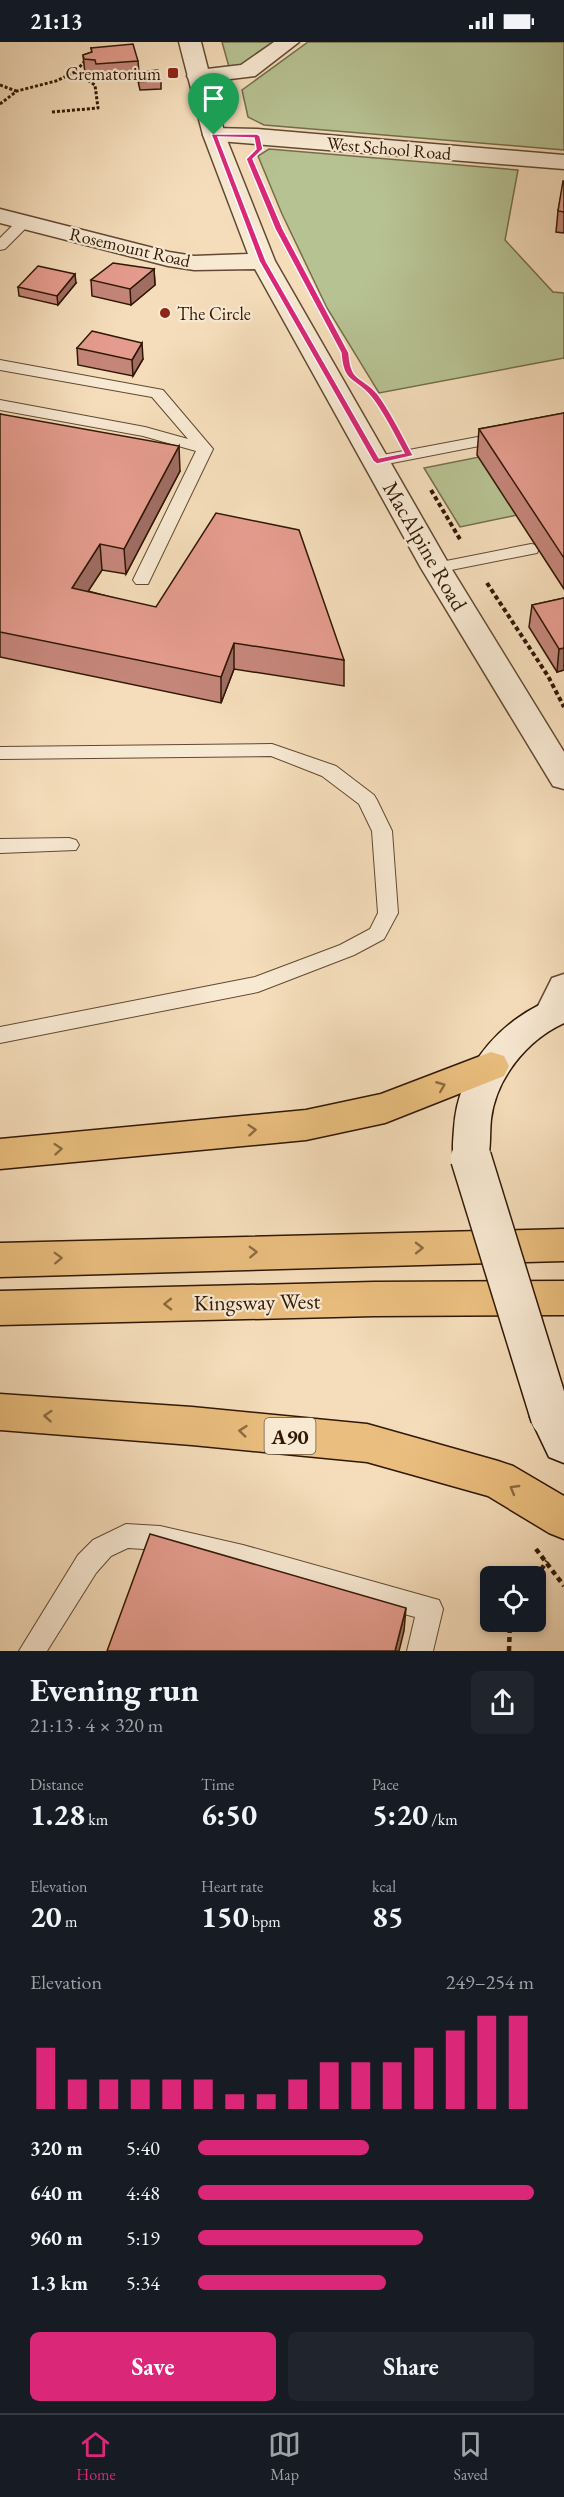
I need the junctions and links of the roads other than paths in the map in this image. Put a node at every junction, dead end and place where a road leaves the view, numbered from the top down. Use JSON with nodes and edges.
{"nodes":[{"id":1,"x":190,"y":42,"type":"edge"},
{"id":2,"x":288,"y":42,"type":"edge"},
{"id":3,"x":198,"y":76,"type":"junction"},
{"id":4,"x":214,"y":135,"type":"junction"},
{"id":5,"x":564,"y":162,"type":"edge"},
{"id":6,"x":0,"y":216,"type":"edge"},
{"id":7,"x":24,"y":222,"type":"junction"},
{"id":8,"x":0,"y":246,"type":"edge"},
{"id":9,"x":263,"y":261,"type":"junction"},
{"id":10,"x":0,"y":365,"type":"edge"},
{"id":11,"x":0,"y":405,"type":"edge"},
{"id":12,"x":521,"y":433,"type":"edge"},
{"id":13,"x":205,"y":449,"type":"junction"},
{"id":14,"x":377,"y":461,"type":"junction"},
{"id":15,"x":531,"y":549,"type":"dead end"},
{"id":16,"x":436,"y":568,"type":"junction"},
{"id":17,"x":142,"y":580,"type":"dead end"},
{"id":18,"x":0,"y":753,"type":"edge"},
{"id":19,"x":564,"y":778,"type":"edge"},
{"id":20,"x":69,"y":845,"type":"dead end"},
{"id":21,"x":0,"y":846,"type":"edge"},
{"id":22,"x":560,"y":1002,"type":"edge"},
{"id":23,"x":0,"y":1035,"type":"edge"},
{"id":24,"x":491,"y":1066,"type":"junction"},
{"id":25,"x":0,"y":1154,"type":"edge"},
{"id":26,"x":564,"y":1245,"type":"edge"},
{"id":27,"x":0,"y":1260,"type":"edge"},
{"id":28,"x":564,"y":1298,"type":"edge"},
{"id":29,"x":0,"y":1308,"type":"edge"},
{"id":30,"x":0,"y":1413,"type":"edge"},
{"id":31,"x":557,"y":1431,"type":"edge"},
{"id":32,"x":564,"y":1519,"type":"edge"},
{"id":33,"x":32,"y":1651,"type":"edge"},
{"id":34,"x":420,"y":1651,"type":"edge"}],
"edges":[{"from":1,"to":3,"type":"street","name":"MacAlpine Road"},
{"from":2,"to":3,"type":"street"},
{"from":3,"to":4,"type":"street","name":"MacAlpine Road"},
{"from":4,"to":5,"type":"street","name":"West School Road"},
{"from":4,"to":9,"type":"street","name":"MacAlpine Road"},
{"from":6,"to":7,"type":"street","name":"Rosemount Road"},
{"from":7,"to":8,"type":"lane"},
{"from":7,"to":9,"type":"street","name":"Rosemount Road"},
{"from":9,"to":14,"type":"street","name":"MacAlpine Road"},
{"from":10,"to":13,"type":"lane"},
{"from":11,"to":13,"type":"lane"},
{"from":12,"to":14,"type":"lane"},
{"from":13,"to":17,"type":"lane"},
{"from":14,"to":16,"type":"street","name":"MacAlpine Road"},
{"from":15,"to":16,"type":"lane"},
{"from":16,"to":19,"type":"street","name":"MacAlpine Road"},
{"from":18,"to":23,"type":"lane"},
{"from":20,"to":21,"type":"lane"},
{"from":22,"to":24,"type":"street"},
{"from":25,"to":24,"type":"highway","one_way":true},
{"from":24,"to":31,"type":"street","bridge":true},
{"from":27,"to":26,"type":"highway","one_way":true},
{"from":28,"to":29,"type":"highway","name":"Kingsway West","one_way":true},
{"from":32,"to":30,"type":"highway","number":"A90","one_way":true},
{"from":33,"to":34,"type":"lane"}]}
